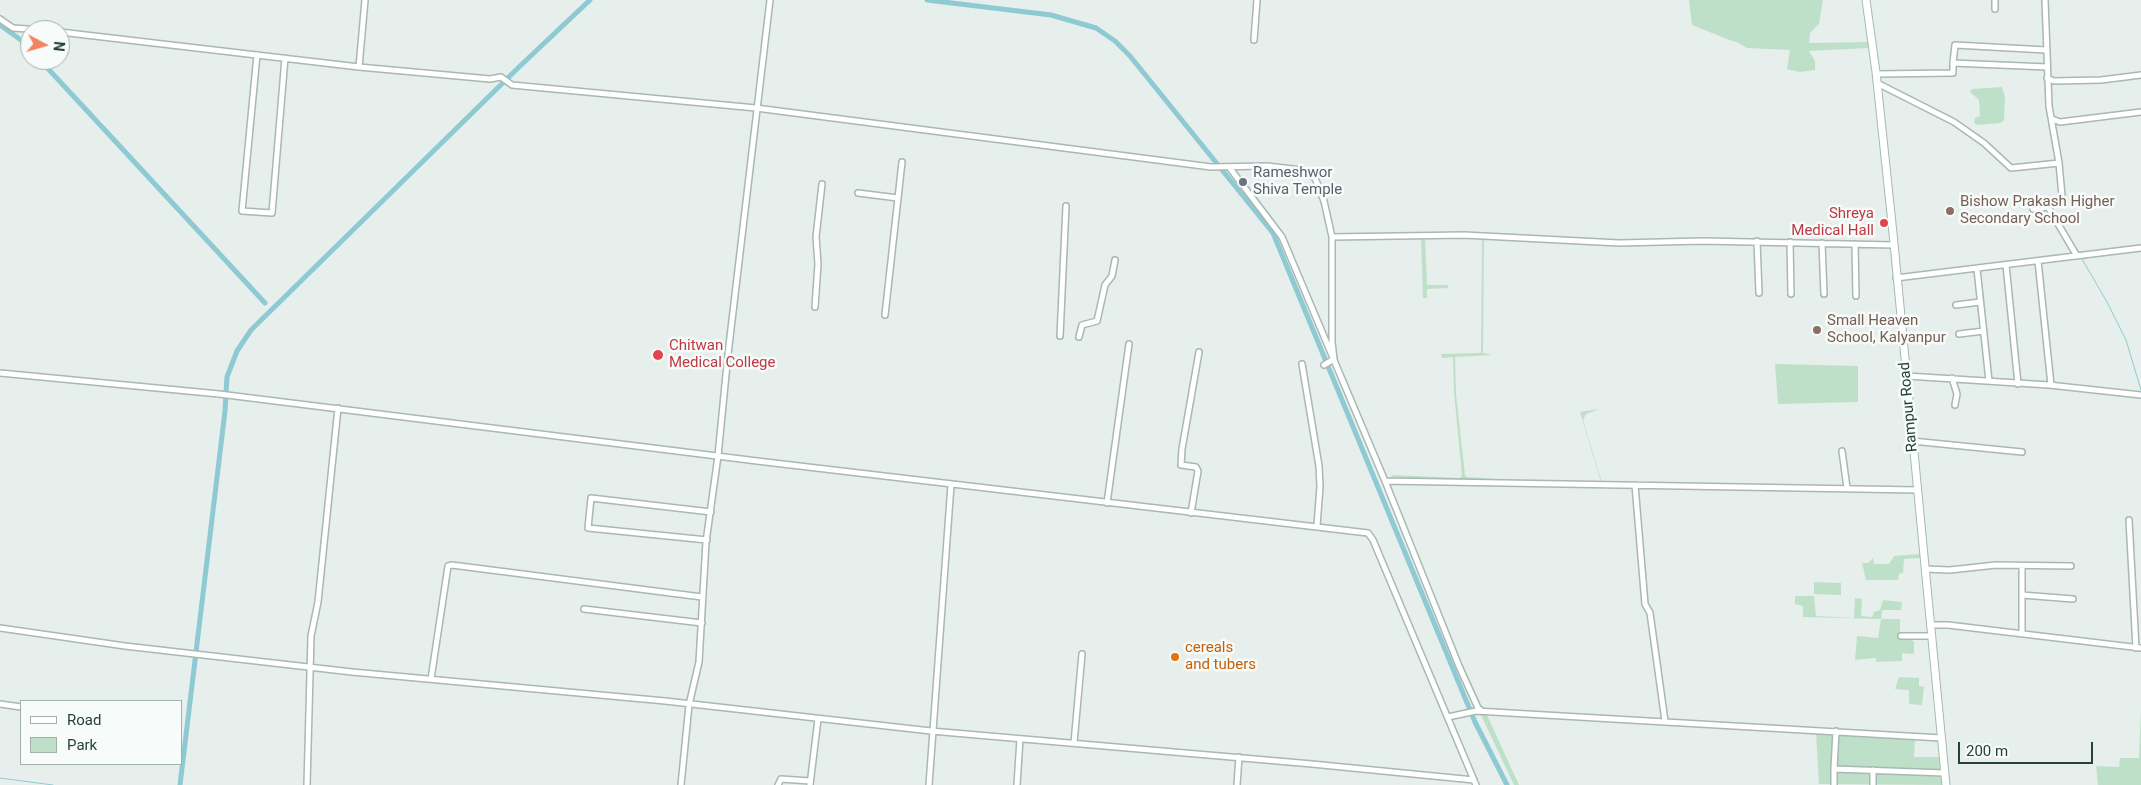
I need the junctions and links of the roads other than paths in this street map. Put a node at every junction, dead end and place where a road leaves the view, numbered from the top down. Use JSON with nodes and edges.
{"nodes":[{"id":1,"x":365,"y":0,"type":"edge"},
{"id":2,"x":770,"y":0,"type":"edge"},
{"id":3,"x":1257,"y":0,"type":"edge"},
{"id":4,"x":1866,"y":0,"type":"edge"},
{"id":5,"x":1995,"y":0,"type":"edge"},
{"id":6,"x":2046,"y":0,"type":"edge"},
{"id":7,"x":1995,"y":9,"type":"dead end"},
{"id":8,"x":0,"y":19,"type":"edge"},
{"id":9,"x":20,"y":28,"type":"edge"},
{"id":10,"x":70,"y":33,"type":"edge"},
{"id":11,"x":1254,"y":40,"type":"dead end"},
{"id":12,"x":2046,"y":50,"type":"junction"},
{"id":13,"x":257,"y":55,"type":"junction"},
{"id":14,"x":285,"y":58,"type":"junction"},
{"id":15,"x":1953,"y":63,"type":"junction"},
{"id":16,"x":360,"y":67,"type":"junction"},
{"id":17,"x":2047,"y":67,"type":"junction"},
{"id":18,"x":1876,"y":74,"type":"junction"},
{"id":19,"x":2141,"y":75,"type":"edge"},
{"id":20,"x":2047,"y":78,"type":"junction"},
{"id":21,"x":1877,"y":83,"type":"junction"},
{"id":22,"x":756,"y":108,"type":"junction"},
{"id":23,"x":2141,"y":112,"type":"edge"},
{"id":24,"x":2052,"y":119,"type":"junction"},
{"id":25,"x":2062,"y":122,"type":"junction"},
{"id":26,"x":2054,"y":132,"type":"junction"},
{"id":27,"x":902,"y":162,"type":"dead end"},
{"id":28,"x":2059,"y":163,"type":"junction"},
{"id":29,"x":1229,"y":167,"type":"junction"},
{"id":30,"x":822,"y":184,"type":"dead end"},
{"id":31,"x":858,"y":194,"type":"dead end"},
{"id":32,"x":898,"y":198,"type":"junction"},
{"id":33,"x":1066,"y":206,"type":"dead end"},
{"id":34,"x":2048,"y":207,"type":"junction"},
{"id":35,"x":2033,"y":209,"type":"dead end"},
{"id":36,"x":1332,"y":237,"type":"junction"},
{"id":37,"x":1757,"y":241,"type":"junction"},
{"id":38,"x":1790,"y":242,"type":"junction"},
{"id":39,"x":1822,"y":243,"type":"junction"},
{"id":40,"x":1855,"y":244,"type":"junction"},
{"id":41,"x":1894,"y":245,"type":"junction"},
{"id":42,"x":2141,"y":248,"type":"edge"},
{"id":43,"x":2077,"y":256,"type":"junction"},
{"id":44,"x":1115,"y":260,"type":"dead end"},
{"id":45,"x":2038,"y":261,"type":"junction"},
{"id":46,"x":2006,"y":265,"type":"junction"},
{"id":47,"x":1977,"y":269,"type":"junction"},
{"id":48,"x":1896,"y":278,"type":"junction"},
{"id":49,"x":1759,"y":293,"type":"dead end"},
{"id":50,"x":1791,"y":294,"type":"dead end"},
{"id":51,"x":1824,"y":294,"type":"dead end"},
{"id":52,"x":1856,"y":296,"type":"dead end"},
{"id":53,"x":1980,"y":302,"type":"junction"},
{"id":54,"x":1956,"y":305,"type":"dead end"},
{"id":55,"x":815,"y":307,"type":"dead end"},
{"id":56,"x":886,"y":314,"type":"dead end"},
{"id":57,"x":1984,"y":331,"type":"junction"},
{"id":58,"x":1959,"y":334,"type":"dead end"},
{"id":59,"x":1060,"y":336,"type":"dead end"},
{"id":60,"x":1079,"y":338,"type":"dead end"},
{"id":61,"x":1129,"y":344,"type":"dead end"},
{"id":62,"x":1199,"y":352,"type":"dead end"},
{"id":63,"x":1333,"y":360,"type":"junction"},
{"id":64,"x":1302,"y":364,"type":"dead end"},
{"id":65,"x":1324,"y":365,"type":"dead end"},
{"id":66,"x":0,"y":373,"type":"edge"},
{"id":67,"x":1907,"y":376,"type":"junction"},
{"id":68,"x":1952,"y":378,"type":"junction"},
{"id":69,"x":1989,"y":381,"type":"junction"},
{"id":70,"x":2018,"y":384,"type":"junction"},
{"id":71,"x":2051,"y":385,"type":"junction"},
{"id":72,"x":2141,"y":395,"type":"edge"},
{"id":73,"x":1955,"y":405,"type":"dead end"},
{"id":74,"x":338,"y":408,"type":"junction"},
{"id":75,"x":1912,"y":441,"type":"junction"},
{"id":76,"x":1842,"y":451,"type":"dead end"},
{"id":77,"x":2022,"y":452,"type":"dead end"},
{"id":78,"x":718,"y":456,"type":"junction"},
{"id":79,"x":1385,"y":481,"type":"junction"},
{"id":80,"x":951,"y":484,"type":"junction"},
{"id":81,"x":1634,"y":485,"type":"junction"},
{"id":82,"x":1847,"y":488,"type":"junction"},
{"id":83,"x":1916,"y":490,"type":"junction"},
{"id":84,"x":1107,"y":503,"type":"junction"},
{"id":85,"x":711,"y":512,"type":"junction"},
{"id":86,"x":1191,"y":513,"type":"junction"},
{"id":87,"x":2129,"y":520,"type":"dead end"},
{"id":88,"x":1317,"y":526,"type":"junction"},
{"id":89,"x":707,"y":540,"type":"junction"},
{"id":90,"x":2022,"y":566,"type":"junction"},
{"id":91,"x":2071,"y":566,"type":"dead end"},
{"id":92,"x":1925,"y":569,"type":"junction"},
{"id":93,"x":2022,"y":595,"type":"junction"},
{"id":94,"x":702,"y":598,"type":"junction"},
{"id":95,"x":2073,"y":599,"type":"dead end"},
{"id":96,"x":584,"y":609,"type":"dead end"},
{"id":97,"x":702,"y":623,"type":"junction"},
{"id":98,"x":1931,"y":625,"type":"junction"},
{"id":99,"x":0,"y":628,"type":"edge"},
{"id":100,"x":2022,"y":633,"type":"junction"},
{"id":101,"x":1901,"y":636,"type":"dead end"},
{"id":102,"x":1932,"y":636,"type":"junction"},
{"id":103,"x":2138,"y":648,"type":"edge"},
{"id":104,"x":1082,"y":654,"type":"dead end"},
{"id":105,"x":310,"y":667,"type":"junction"},
{"id":106,"x":431,"y":679,"type":"junction"},
{"id":107,"x":0,"y":704,"type":"edge"},
{"id":108,"x":690,"y":706,"type":"junction"},
{"id":109,"x":20,"y":707,"type":"edge"},
{"id":110,"x":1482,"y":711,"type":"junction"},
{"id":111,"x":1448,"y":717,"type":"junction"},
{"id":112,"x":818,"y":719,"type":"junction"},
{"id":113,"x":1665,"y":721,"type":"junction"},
{"id":114,"x":931,"y":731,"type":"junction"},
{"id":115,"x":1836,"y":731,"type":"junction"},
{"id":116,"x":1020,"y":738,"type":"junction"},
{"id":117,"x":1941,"y":738,"type":"junction"},
{"id":118,"x":1074,"y":743,"type":"junction"},
{"id":119,"x":1240,"y":757,"type":"junction"},
{"id":120,"x":1834,"y":769,"type":"junction"},
{"id":121,"x":1873,"y":770,"type":"junction"},
{"id":122,"x":1945,"y":773,"type":"junction"},
{"id":123,"x":1475,"y":782,"type":"edge"},
{"id":124,"x":810,"y":783,"type":"edge"},
{"id":125,"x":307,"y":785,"type":"edge"},
{"id":126,"x":681,"y":785,"type":"edge"},
{"id":127,"x":778,"y":785,"type":"edge"},
{"id":128,"x":929,"y":785,"type":"edge"},
{"id":129,"x":1017,"y":785,"type":"edge"},
{"id":130,"x":1237,"y":785,"type":"edge"},
{"id":131,"x":1834,"y":785,"type":"edge"},
{"id":132,"x":1873,"y":785,"type":"edge"},
{"id":133,"x":1946,"y":785,"type":"edge"}],
"edges":[{"from":1,"to":16,"type":"street"},
{"from":2,"to":22,"type":"street"},
{"from":3,"to":11,"type":"street"},
{"from":4,"to":18,"type":"main road","name":"Rampur Road"},
{"from":5,"to":7,"type":"street"},
{"from":6,"to":12,"type":"street"},
{"from":8,"to":9,"type":"street"},
{"from":10,"to":13,"type":"street"},
{"from":12,"to":15,"type":"street"},
{"from":12,"to":17,"type":"street"},
{"from":13,"to":14,"type":"street"},
{"from":13,"to":14,"type":"street"},
{"from":14,"to":16,"type":"street"},
{"from":15,"to":17,"type":"street"},
{"from":15,"to":18,"type":"street"},
{"from":16,"to":22,"type":"street"},
{"from":17,"to":20,"type":"street"},
{"from":18,"to":21,"type":"main road","name":"Rampur Road"},
{"from":19,"to":20,"type":"street"},
{"from":20,"to":24,"type":"street"},
{"from":21,"to":28,"type":"street"},
{"from":21,"to":41,"type":"main road","name":"Rampur Road"},
{"from":22,"to":29,"type":"street"},
{"from":22,"to":78,"type":"street"},
{"from":23,"to":25,"type":"street"},
{"from":24,"to":25,"type":"street"},
{"from":24,"to":26,"type":"street"},
{"from":25,"to":26,"type":"street"},
{"from":26,"to":28,"type":"street"},
{"from":27,"to":32,"type":"street"},
{"from":28,"to":34,"type":"street"},
{"from":29,"to":36,"type":"street"},
{"from":29,"to":63,"type":"street"},
{"from":30,"to":55,"type":"street"},
{"from":31,"to":32,"type":"street"},
{"from":32,"to":56,"type":"street"},
{"from":33,"to":59,"type":"street"},
{"from":34,"to":35,"type":"street"},
{"from":34,"to":43,"type":"street"},
{"from":36,"to":37,"type":"street"},
{"from":36,"to":63,"type":"street"},
{"from":37,"to":38,"type":"street"},
{"from":37,"to":49,"type":"street"},
{"from":38,"to":39,"type":"street"},
{"from":38,"to":50,"type":"street"},
{"from":39,"to":40,"type":"street"},
{"from":39,"to":51,"type":"street"},
{"from":40,"to":41,"type":"street"},
{"from":40,"to":52,"type":"street"},
{"from":41,"to":48,"type":"main road","name":"Rampur Road"},
{"from":42,"to":43,"type":"street"},
{"from":43,"to":45,"type":"street"},
{"from":44,"to":60,"type":"street"},
{"from":45,"to":46,"type":"street"},
{"from":45,"to":71,"type":"street"},
{"from":46,"to":47,"type":"street"},
{"from":46,"to":70,"type":"street"},
{"from":47,"to":48,"type":"street"},
{"from":47,"to":53,"type":"street"},
{"from":48,"to":67,"type":"main road","name":"Rampur Road"},
{"from":53,"to":54,"type":"street"},
{"from":53,"to":57,"type":"street"},
{"from":57,"to":58,"type":"street"},
{"from":57,"to":69,"type":"street"},
{"from":61,"to":84,"type":"street"},
{"from":62,"to":86,"type":"street"},
{"from":63,"to":65,"type":"street"},
{"from":63,"to":79,"type":"street"},
{"from":64,"to":88,"type":"street"},
{"from":66,"to":74,"type":"street"},
{"from":67,"to":68,"type":"street"},
{"from":67,"to":75,"type":"main road","name":"Rampur Road"},
{"from":68,"to":69,"type":"street"},
{"from":68,"to":73,"type":"street"},
{"from":69,"to":70,"type":"street"},
{"from":70,"to":71,"type":"street"},
{"from":71,"to":72,"type":"street"},
{"from":74,"to":78,"type":"street"},
{"from":74,"to":105,"type":"street"},
{"from":75,"to":77,"type":"street"},
{"from":75,"to":83,"type":"main road","name":"Rampur Road"},
{"from":76,"to":82,"type":"street"},
{"from":78,"to":80,"type":"street"},
{"from":78,"to":85,"type":"street"},
{"from":79,"to":81,"type":"street"},
{"from":79,"to":110,"type":"street"},
{"from":80,"to":84,"type":"street"},
{"from":80,"to":114,"type":"street"},
{"from":81,"to":82,"type":"street"},
{"from":81,"to":113,"type":"street"},
{"from":82,"to":83,"type":"street"},
{"from":83,"to":92,"type":"main road","name":"Rampur Road"},
{"from":84,"to":86,"type":"street"},
{"from":85,"to":89,"type":"street"},
{"from":85,"to":89,"type":"street"},
{"from":86,"to":88,"type":"street"},
{"from":87,"to":103,"type":"street"},
{"from":88,"to":111,"type":"street"},
{"from":89,"to":94,"type":"street"},
{"from":90,"to":91,"type":"street"},
{"from":90,"to":92,"type":"street"},
{"from":90,"to":93,"type":"street"},
{"from":92,"to":98,"type":"main road","name":"Rampur Road"},
{"from":93,"to":95,"type":"street"},
{"from":93,"to":100,"type":"street"},
{"from":94,"to":97,"type":"street"},
{"from":94,"to":106,"type":"street"},
{"from":96,"to":97,"type":"street"},
{"from":97,"to":108,"type":"street"},
{"from":98,"to":100,"type":"street"},
{"from":98,"to":102,"type":"main road","name":"Rampur Road"},
{"from":99,"to":105,"type":"street"},
{"from":100,"to":103,"type":"street"},
{"from":101,"to":102,"type":"street"},
{"from":102,"to":117,"type":"main road","name":"Rampur Road"},
{"from":104,"to":118,"type":"street"},
{"from":105,"to":106,"type":"street"},
{"from":105,"to":125,"type":"street"},
{"from":106,"to":108,"type":"street"},
{"from":107,"to":109,"type":"street"},
{"from":108,"to":112,"type":"street"},
{"from":108,"to":126,"type":"street"},
{"from":110,"to":111,"type":"street"},
{"from":110,"to":113,"type":"street"},
{"from":111,"to":123,"type":"street"},
{"from":112,"to":114,"type":"street"},
{"from":112,"to":124,"type":"street"},
{"from":113,"to":115,"type":"street"},
{"from":114,"to":116,"type":"street"},
{"from":114,"to":128,"type":"street"},
{"from":115,"to":117,"type":"street"},
{"from":115,"to":120,"type":"street"},
{"from":116,"to":118,"type":"street"},
{"from":116,"to":129,"type":"street"},
{"from":117,"to":122,"type":"main road","name":"Rampur Road"},
{"from":118,"to":119,"type":"street"},
{"from":119,"to":123,"type":"street"},
{"from":119,"to":130,"type":"street"},
{"from":120,"to":121,"type":"street"},
{"from":120,"to":131,"type":"street"},
{"from":121,"to":122,"type":"street"},
{"from":121,"to":132,"type":"street"},
{"from":122,"to":133,"type":"main road","name":"Rampur Road"},
{"from":124,"to":127,"type":"street"}]}
